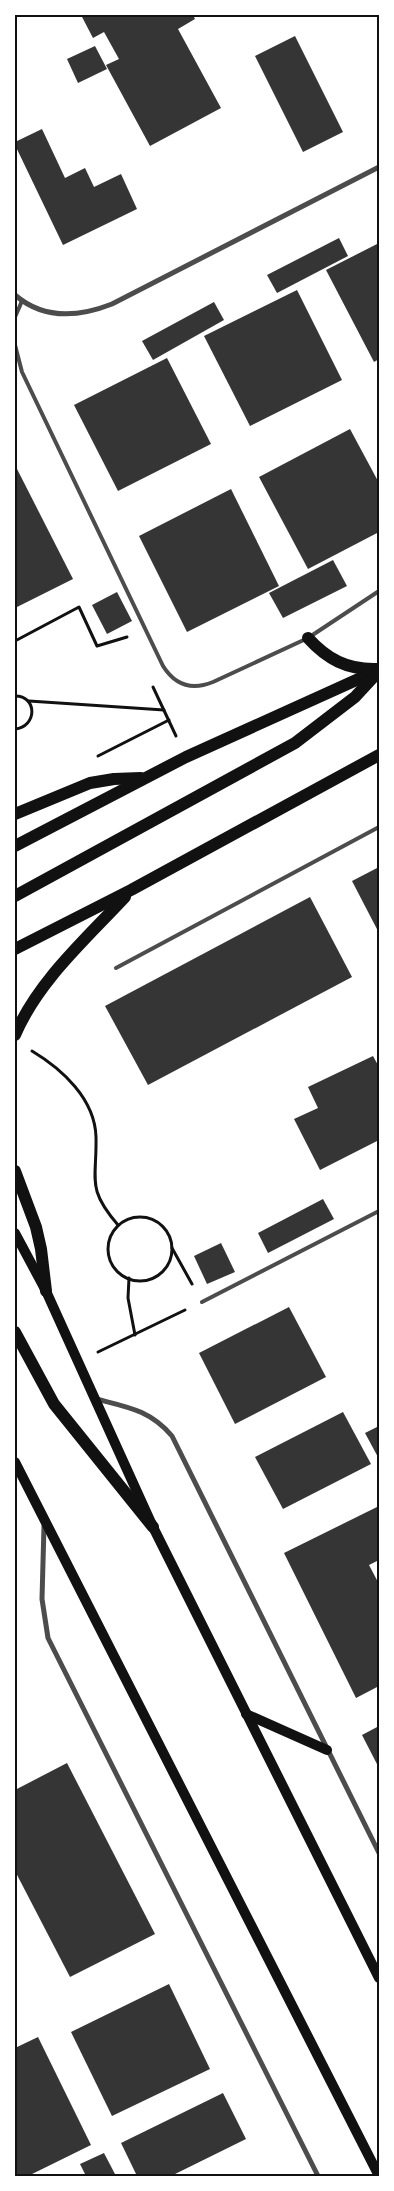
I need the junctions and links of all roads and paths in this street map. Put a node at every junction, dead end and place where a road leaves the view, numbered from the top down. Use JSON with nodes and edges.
{"nodes":[{"id":1,"x":379,"y":167,"type":"edge"},
{"id":2,"x":15,"y":295,"type":"edge"},
{"id":3,"x":22,"y":301,"type":"junction"},
{"id":4,"x":15,"y":317,"type":"edge"},
{"id":5,"x":15,"y":345,"type":"edge"},
{"id":6,"x":379,"y":591,"type":"edge"},
{"id":7,"x":308,"y":638,"type":"junction"},
{"id":8,"x":15,"y":641,"type":"edge"},
{"id":9,"x":132,"y":644,"type":"dead end"},
{"id":10,"x":379,"y":670,"type":"edge"},
{"id":11,"x":152,"y":686,"type":"dead end"},
{"id":12,"x":15,"y":696,"type":"edge"},
{"id":13,"x":29,"y":701,"type":"junction"},
{"id":14,"x":164,"y":710,"type":"junction"},
{"id":15,"x":169,"y":720,"type":"dead end"},
{"id":16,"x":15,"y":728,"type":"edge"},
{"id":17,"x":379,"y":755,"type":"edge"},
{"id":18,"x":146,"y":778,"type":"junction"},
{"id":19,"x":15,"y":814,"type":"edge"},
{"id":20,"x":379,"y":826,"type":"edge"},
{"id":21,"x":15,"y":846,"type":"edge"},
{"id":22,"x":131,"y":890,"type":"junction"},
{"id":23,"x":15,"y":896,"type":"edge"},
{"id":24,"x":15,"y":950,"type":"edge"},
{"id":25,"x":116,"y":968,"type":"dead end"},
{"id":26,"x":15,"y":1035,"type":"edge"},
{"id":27,"x":24,"y":1048,"type":"dead end"},
{"id":28,"x":15,"y":1170,"type":"edge"},
{"id":29,"x":379,"y":1211,"type":"edge"},
{"id":30,"x":118,"y":1225,"type":"junction"},
{"id":31,"x":15,"y":1233,"type":"edge"},
{"id":32,"x":172,"y":1248,"type":"junction"},
{"id":33,"x":129,"y":1278,"type":"junction"},
{"id":34,"x":46,"y":1291,"type":"junction"},
{"id":35,"x":202,"y":1302,"type":"junction"},
{"id":36,"x":15,"y":1332,"type":"edge"},
{"id":37,"x":135,"y":1335,"type":"junction"},
{"id":38,"x":78,"y":1362,"type":"junction"},
{"id":39,"x":94,"y":1399,"type":"junction"},
{"id":40,"x":15,"y":1462,"type":"edge"},
{"id":41,"x":45,"y":1520,"type":"junction"},
{"id":42,"x":153,"y":1527,"type":"junction"},
{"id":43,"x":246,"y":1714,"type":"junction"},
{"id":44,"x":327,"y":1750,"type":"junction"},
{"id":45,"x":379,"y":1853,"type":"edge"},
{"id":46,"x":379,"y":1978,"type":"edge"},
{"id":47,"x":318,"y":2176,"type":"edge"},
{"id":48,"x":379,"y":2176,"type":"edge"}],
"edges":[{"from":1,"to":3,"type":"street"},
{"from":2,"to":3,"type":"street"},
{"from":3,"to":4,"type":"lane"},
{"from":5,"to":7,"type":"lane"},
{"from":6,"to":7,"type":"lane"},
{"from":7,"to":10,"type":"main road"},
{"from":8,"to":9,"type":"path"},
{"from":10,"to":18,"type":"main road"},
{"from":10,"to":23,"type":"main road"},
{"from":11,"to":14,"type":"path"},
{"from":12,"to":13,"type":"path"},
{"from":13,"to":14,"type":"path"},
{"from":13,"to":16,"type":"path"},
{"from":14,"to":15,"type":"path"},
{"from":17,"to":22,"type":"main road"},
{"from":18,"to":19,"type":"main road"},
{"from":18,"to":21,"type":"main road"},
{"from":20,"to":25,"type":"lane"},
{"from":22,"to":24,"type":"main road"},
{"from":22,"to":26,"type":"main road"},
{"from":27,"to":30,"type":"path"},
{"from":28,"to":34,"type":"main road"},
{"from":29,"to":35,"type":"lane"},
{"from":30,"to":32,"type":"path"},
{"from":30,"to":33,"type":"path"},
{"from":31,"to":34,"type":"main road"},
{"from":32,"to":33,"type":"path"},
{"from":32,"to":35,"type":"path"},
{"from":33,"to":37,"type":"path"},
{"from":34,"to":38,"type":"main road"},
{"from":35,"to":37,"type":"path"},
{"from":36,"to":42,"type":"main road"},
{"from":37,"to":38,"type":"path"},
{"from":38,"to":39,"type":"main road"},
{"from":39,"to":42,"type":"main road"},
{"from":39,"to":44,"type":"street"},
{"from":40,"to":41,"type":"main road"},
{"from":41,"to":47,"type":"street"},
{"from":41,"to":48,"type":"main road"},
{"from":42,"to":43,"type":"main road"},
{"from":43,"to":44,"type":"main road"},
{"from":43,"to":46,"type":"main road"},
{"from":44,"to":45,"type":"street"}]}
